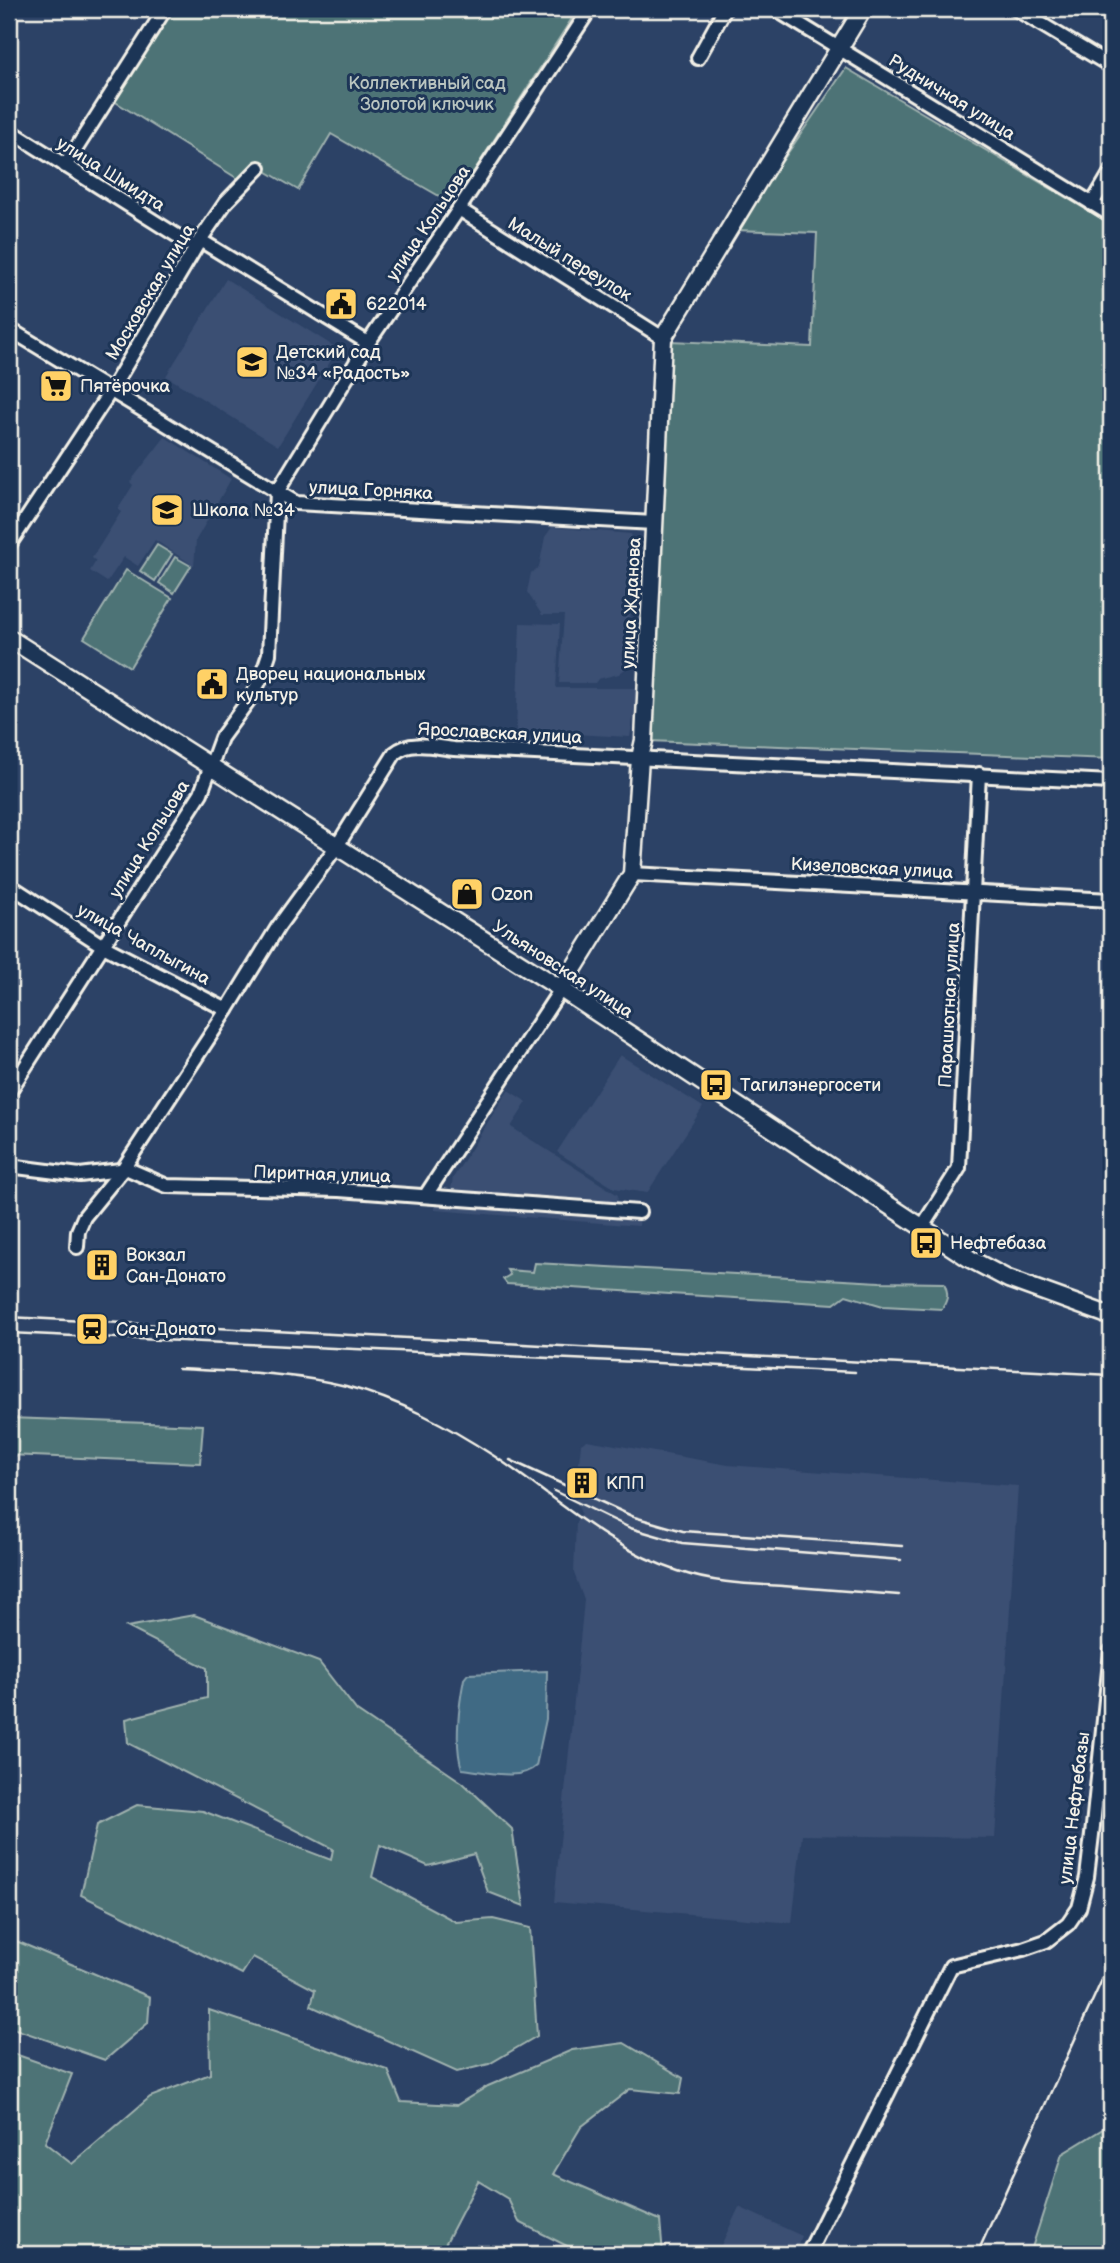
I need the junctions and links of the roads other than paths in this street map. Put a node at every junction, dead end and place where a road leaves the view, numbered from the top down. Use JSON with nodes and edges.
{"nodes":[{"id":1,"x":165,"y":9,"type":"edge"},
{"id":2,"x":590,"y":9,"type":"edge"},
{"id":3,"x":725,"y":9,"type":"edge"},
{"id":4,"x":775,"y":9,"type":"edge"},
{"id":5,"x":863,"y":9,"type":"edge"},
{"id":6,"x":1016,"y":9,"type":"edge"},
{"id":7,"x":838,"y":47,"type":"junction"},
{"id":8,"x":698,"y":58,"type":"dead end"},
{"id":9,"x":1111,"y":66,"type":"edge"},
{"id":10,"x":9,"y":130,"type":"edge"},
{"id":11,"x":65,"y":166,"type":"junction"},
{"id":12,"x":259,"y":168,"type":"dead end"},
{"id":13,"x":1111,"y":172,"type":"edge"},
{"id":14,"x":1092,"y":204,"type":"junction"},
{"id":15,"x":459,"y":209,"type":"junction"},
{"id":16,"x":1111,"y":215,"type":"edge"},
{"id":17,"x":197,"y":243,"type":"junction"},
{"id":18,"x":9,"y":329,"type":"edge"},
{"id":19,"x":663,"y":338,"type":"junction"},
{"id":20,"x":368,"y":343,"type":"junction"},
{"id":21,"x":110,"y":392,"type":"junction"},
{"id":22,"x":277,"y":492,"type":"junction"},
{"id":23,"x":654,"y":523,"type":"junction"},
{"id":24,"x":9,"y":545,"type":"edge"},
{"id":25,"x":9,"y":638,"type":"edge"},
{"id":26,"x":640,"y":758,"type":"junction"},
{"id":27,"x":211,"y":765,"type":"junction"},
{"id":28,"x":979,"y":774,"type":"junction"},
{"id":29,"x":1111,"y":782,"type":"edge"},
{"id":30,"x":337,"y":846,"type":"junction"},
{"id":31,"x":632,"y":874,"type":"junction"},
{"id":32,"x":9,"y":885,"type":"edge"},
{"id":33,"x":972,"y":891,"type":"junction"},
{"id":34,"x":1111,"y":900,"type":"edge"},
{"id":35,"x":103,"y":946,"type":"junction"},
{"id":36,"x":561,"y":989,"type":"junction"},
{"id":37,"x":227,"y":1010,"type":"junction"},
{"id":38,"x":9,"y":1092,"type":"edge"},
{"id":39,"x":9,"y":1166,"type":"edge"},
{"id":40,"x":123,"y":1168,"type":"junction"},
{"id":41,"x":426,"y":1195,"type":"junction"},
{"id":42,"x":639,"y":1212,"type":"dead end"},
{"id":43,"x":922,"y":1227,"type":"junction"},
{"id":44,"x":76,"y":1247,"type":"dead end"},
{"id":45,"x":1109,"y":1312,"type":"edge"},
{"id":46,"x":1111,"y":1651,"type":"edge"},
{"id":47,"x":808,"y":2254,"type":"edge"}],
"edges":[{"from":1,"to":11,"type":"street"},
{"from":2,"to":15,"type":"street","name":"улица Кольцова"},
{"from":3,"to":8,"type":"street"},
{"from":4,"to":7,"type":"street","name":"Рудничная улица"},
{"from":5,"to":7,"type":"main road","name":"улица Жданова"},
{"from":6,"to":9,"type":"street"},
{"from":7,"to":14,"type":"street","name":"Рудничная улица"},
{"from":7,"to":19,"type":"main road","name":"улица Жданова"},
{"from":10,"to":11,"type":"street","name":"улица Шмидта"},
{"from":11,"to":17,"type":"street","name":"улица Шмидта"},
{"from":12,"to":17,"type":"street","name":"Московская улица"},
{"from":13,"to":14,"type":"street"},
{"from":14,"to":16,"type":"street","name":"Рудничная улица"},
{"from":15,"to":19,"type":"street","name":"Малый переулок"},
{"from":15,"to":20,"type":"street","name":"улица Кольцова"},
{"from":17,"to":20,"type":"street","name":"улица Шмидта"},
{"from":17,"to":21,"type":"street","name":"Московская улица"},
{"from":18,"to":21,"type":"street","name":"улица Горняка"},
{"from":19,"to":23,"type":"main road","name":"улица Жданова"},
{"from":20,"to":22,"type":"street","name":"улица Кольцова"},
{"from":21,"to":22,"type":"street","name":"улица Горняка"},
{"from":21,"to":24,"type":"street","name":"Московская улица"},
{"from":22,"to":23,"type":"street","name":"улица Горняка"},
{"from":22,"to":27,"type":"street","name":"улица Кольцова"},
{"from":23,"to":26,"type":"main road","name":"улица Жданова"},
{"from":25,"to":27,"type":"main road","name":"Ульяновская улица"},
{"from":26,"to":28,"type":"street","name":"Ярославская улица"},
{"from":26,"to":30,"type":"street","name":"Ярославская улица"},
{"from":26,"to":31,"type":"main road","name":"улица Жданова"},
{"from":27,"to":30,"type":"main road","name":"Ульяновская улица"},
{"from":27,"to":35,"type":"street","name":"улица Кольцова"},
{"from":28,"to":29,"type":"street","name":"Ярославская улица"},
{"from":28,"to":33,"type":"street","name":"Парашютная улица"},
{"from":30,"to":36,"type":"main road","name":"Ульяновская улица"},
{"from":30,"to":37,"type":"street","name":"Ярославская улица"},
{"from":31,"to":33,"type":"street","name":"Кизеловская улица"},
{"from":31,"to":36,"type":"main road","name":"улица Жданова"},
{"from":32,"to":35,"type":"street","name":"улица Чаплыгина"},
{"from":33,"to":34,"type":"street","name":"Кизеловская улица"},
{"from":33,"to":43,"type":"street","name":"Парашютная улица"},
{"from":35,"to":37,"type":"street","name":"улица Чаплыгина"},
{"from":35,"to":38,"type":"street","name":"улица Кольцова"},
{"from":36,"to":41,"type":"street","name":"улица Жданова"},
{"from":36,"to":43,"type":"main road","name":"Ульяновская улица"},
{"from":37,"to":40,"type":"street","name":"Ярославская улица"},
{"from":39,"to":40,"type":"street"},
{"from":40,"to":41,"type":"street","name":"Пиритная улица"},
{"from":40,"to":44,"type":"street","name":"Ярославская улица"},
{"from":41,"to":42,"type":"street","name":"Пиритная улица"},
{"from":43,"to":45,"type":"main road","name":"Ульяновская улица"},
{"from":46,"to":47,"type":"street","name":"улица Нефтебазы"}]}
